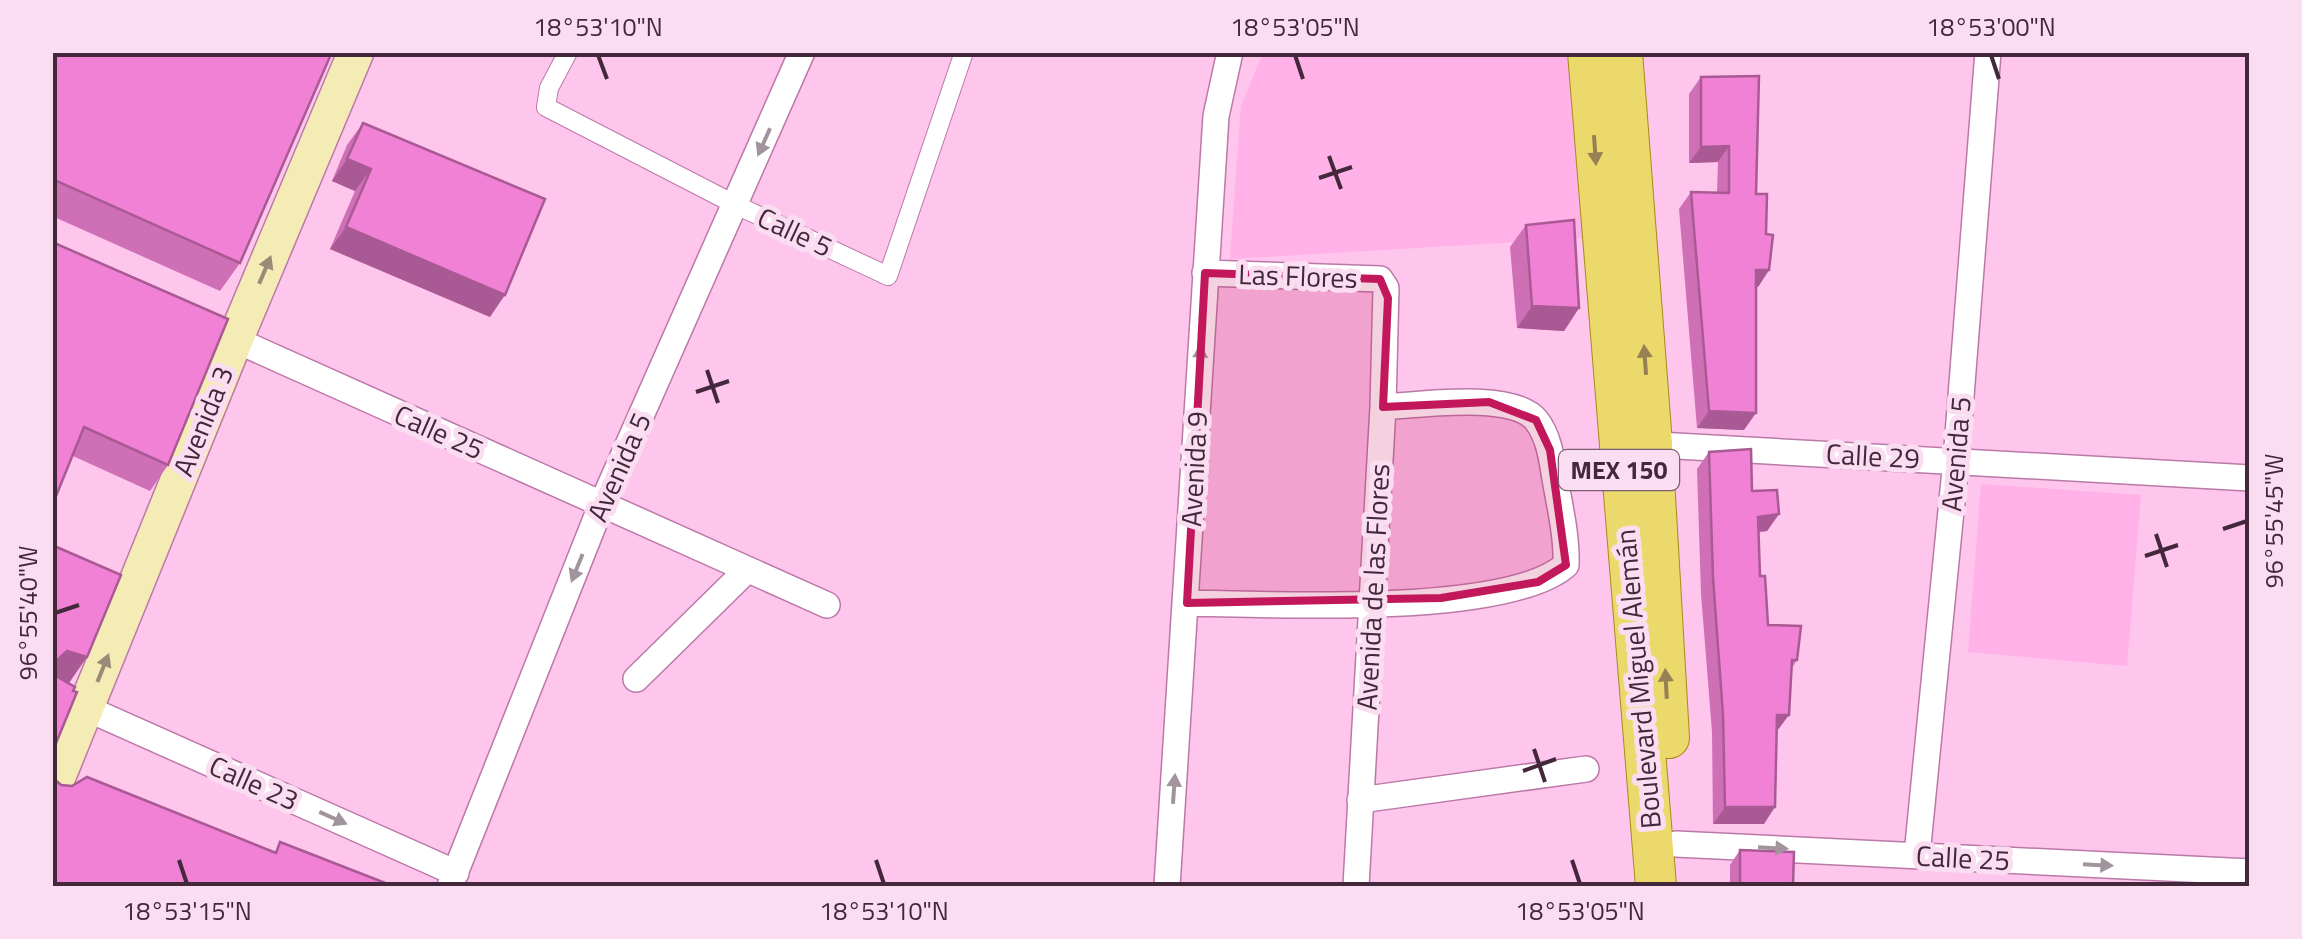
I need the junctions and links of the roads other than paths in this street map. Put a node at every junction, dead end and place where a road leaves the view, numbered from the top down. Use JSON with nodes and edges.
{"nodes":[{"id":1,"x":356,"y":52,"type":"edge"},
{"id":2,"x":568,"y":52,"type":"edge"},
{"id":3,"x":802,"y":52,"type":"edge"},
{"id":4,"x":964,"y":52,"type":"edge"},
{"id":5,"x":1230,"y":52,"type":"edge"},
{"id":6,"x":1988,"y":52,"type":"edge"},
{"id":7,"x":1619,"y":56,"type":"edge"},
{"id":8,"x":736,"y":205,"type":"junction"},
{"id":9,"x":1205,"y":273,"type":"junction"},
{"id":10,"x":1386,"y":288,"type":"joint"},
{"id":11,"x":220,"y":332,"type":"junction"},
{"id":12,"x":1383,"y":406,"type":"junction"},
{"id":13,"x":1634,"y":444,"type":"junction"},
{"id":14,"x":1956,"y":460,"type":"junction"},
{"id":15,"x":2250,"y":478,"type":"edge"},
{"id":16,"x":601,"y":506,"type":"junction"},
{"id":17,"x":746,"y":571,"type":"junction"},
{"id":18,"x":1186,"y":603,"type":"junction"},
{"id":19,"x":826,"y":606,"type":"dead end"},
{"id":20,"x":1371,"y":606,"type":"junction"},
{"id":21,"x":636,"y":679,"type":"dead end"},
{"id":22,"x":52,"y":693,"type":"edge"},
{"id":23,"x":87,"y":708,"type":"junction"},
{"id":24,"x":1586,"y":769,"type":"dead end"},
{"id":25,"x":52,"y":791,"type":"edge"},
{"id":26,"x":1360,"y":800,"type":"junction"},
{"id":27,"x":1676,"y":844,"type":"junction"},
{"id":28,"x":1918,"y":856,"type":"junction"},
{"id":29,"x":2250,"y":872,"type":"edge"},
{"id":30,"x":453,"y":880,"type":"edge"},
{"id":31,"x":1167,"y":886,"type":"edge"},
{"id":32,"x":1356,"y":886,"type":"edge"},
{"id":33,"x":1656,"y":886,"type":"edge"},
{"id":34,"x":1680,"y":886,"type":"edge"}],
"edges":[{"from":11,"to":1,"type":"main road","name":"Avenida 3","one_way":true},
{"from":2,"to":8,"type":"street","name":"Calle 5"},
{"from":3,"to":8,"type":"street","name":"Avenida 5","one_way":true},
{"from":4,"to":8,"type":"street","name":"Calle 5"},
{"from":5,"to":9,"type":"street","name":"Avenida 9"},
{"from":6,"to":14,"type":"street","name":"Avenida 5"},
{"from":7,"to":13,"type":"main road","name":"Boulevard Miguel Alemán","number":"MEX 150"},
{"from":8,"to":16,"type":"street","name":"Avenida 5"},
{"from":9,"to":10,"type":"street","name":"Las Flores"},
{"from":18,"to":9,"type":"street","name":"Avenida 9","one_way":true},
{"from":10,"to":12,"type":"street","name":"Avenida de las Flores"},
{"from":11,"to":16,"type":"street","name":"Calle 25"},
{"from":23,"to":11,"type":"main road","name":"Avenida 3","one_way":true},
{"from":12,"to":20,"type":"street","name":"Avenida de las Flores"},
{"from":12,"to":20,"type":"street"},
{"from":13,"to":14,"type":"street","name":"Calle 29"},
{"from":27,"to":13,"type":"main road","name":"Boulevard Miguel Alemán","number":"MEX 150","one_way":true},
{"from":13,"to":33,"type":"main road","name":"Boulevard Miguel Alemán","number":"MEX 150"},
{"from":14,"to":15,"type":"street","name":"Calle 29"},
{"from":14,"to":28,"type":"street","name":"Avenida 5"},
{"from":16,"to":17,"type":"street","name":"Calle 25"},
{"from":16,"to":30,"type":"street","name":"Avenida 5","one_way":true},
{"from":17,"to":19,"type":"street","name":"Calle 25"},
{"from":17,"to":21,"type":"street"},
{"from":18,"to":20,"type":"street"},
{"from":31,"to":18,"type":"street","name":"Avenida 9","one_way":true},
{"from":20,"to":26,"type":"street","name":"Avenida de las Flores"},
{"from":22,"to":23,"type":"street","name":"Calle 23"},
{"from":23,"to":25,"type":"main road","name":"Avenida 3"},
{"from":23,"to":30,"type":"street","name":"Calle 23","one_way":true},
{"from":24,"to":26,"type":"street"},
{"from":26,"to":32,"type":"street","name":"Avenida de las Flores"},
{"from":27,"to":28,"type":"street","name":"Calle 25","one_way":true},
{"from":27,"to":34,"type":"main road","name":"Boulevard Miguel Alemán","number":"MEX 150"},
{"from":28,"to":29,"type":"street","name":"Calle 25","one_way":true}]}
